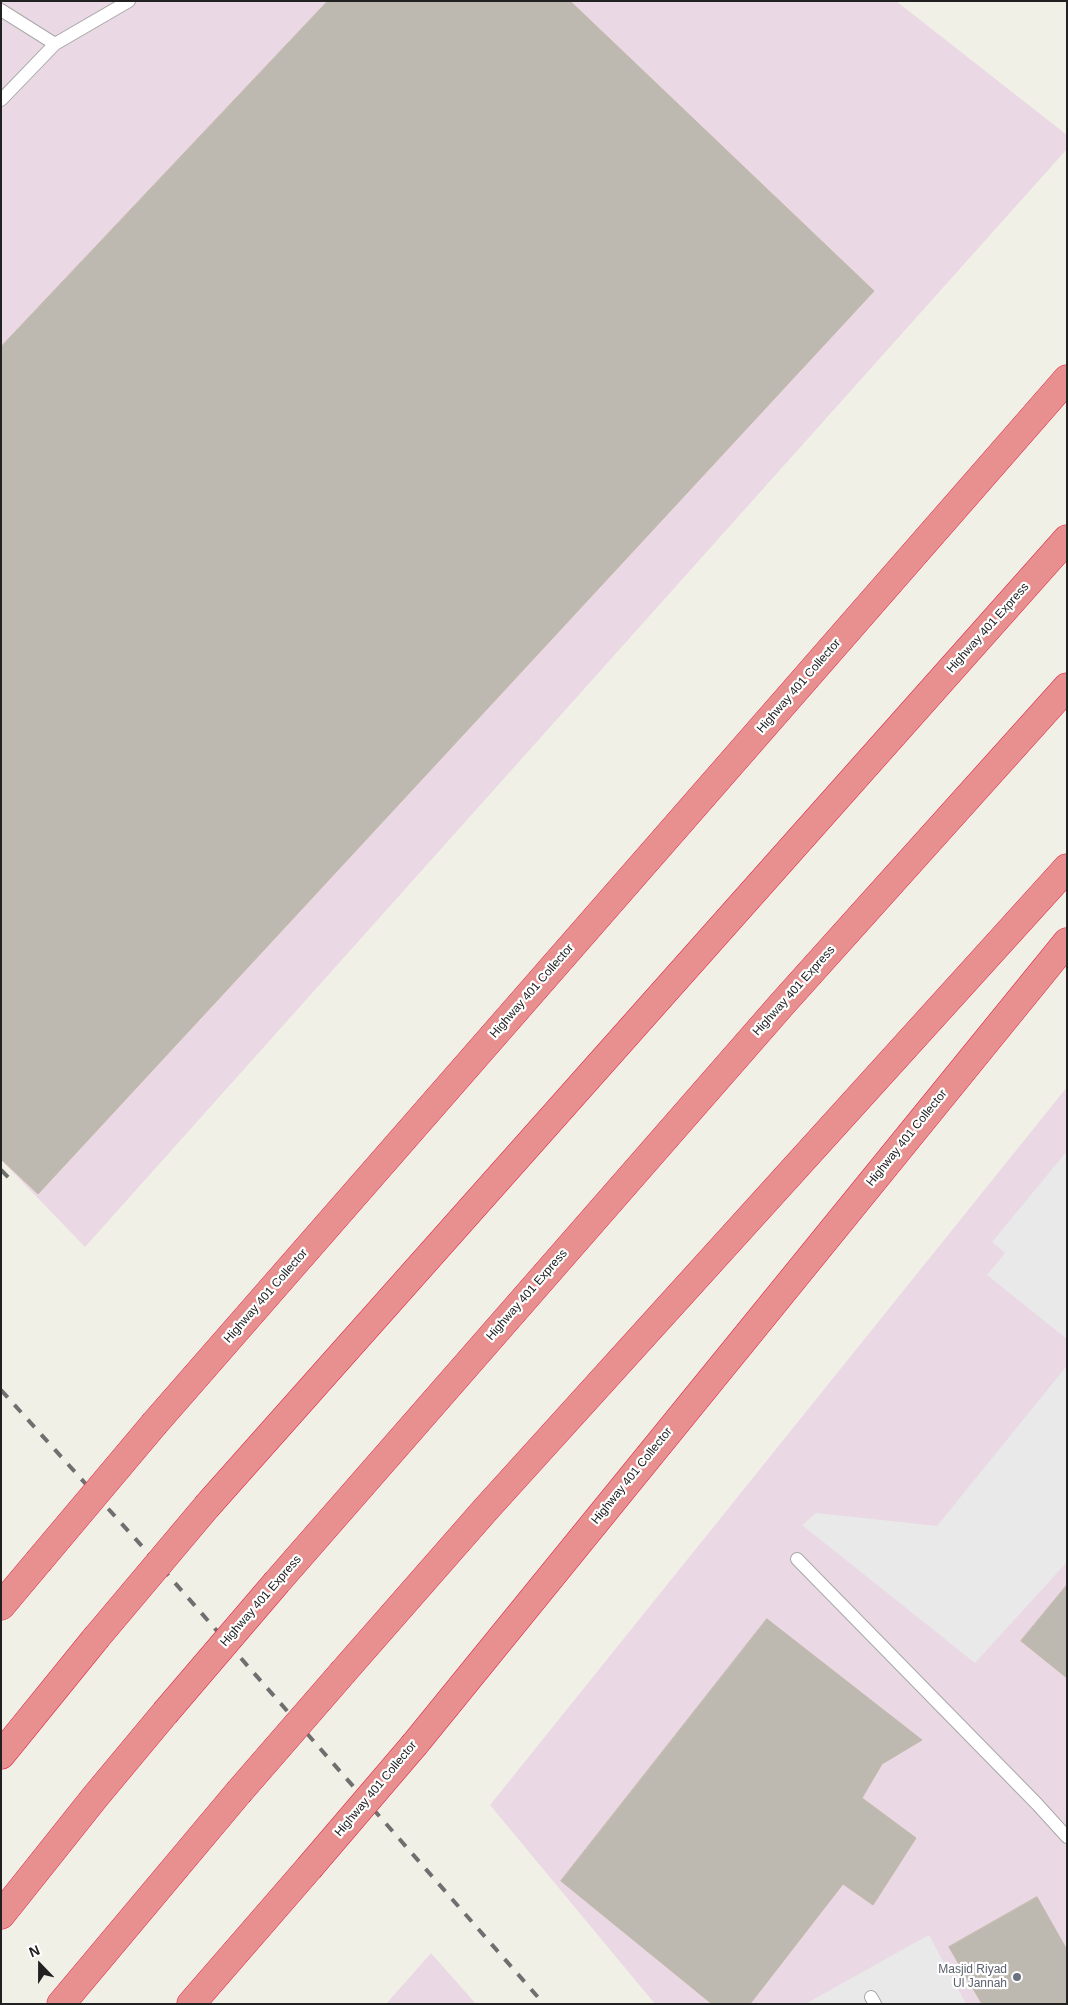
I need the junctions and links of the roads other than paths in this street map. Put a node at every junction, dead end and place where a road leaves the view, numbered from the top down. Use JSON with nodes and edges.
{"nodes":[{"id":1,"x":129,"y":1,"type":"edge"},
{"id":2,"x":1,"y":10,"type":"edge"},
{"id":3,"x":55,"y":44,"type":"junction"},
{"id":4,"x":1,"y":100,"type":"edge"},
{"id":5,"x":1067,"y":379,"type":"edge"},
{"id":6,"x":1067,"y":539,"type":"edge"},
{"id":7,"x":1067,"y":687,"type":"edge"},
{"id":8,"x":1067,"y":868,"type":"edge"},
{"id":9,"x":1067,"y":942,"type":"edge"},
{"id":10,"x":797,"y":1559,"type":"dead end"},
{"id":11,"x":1,"y":1606,"type":"edge"},
{"id":12,"x":1,"y":1755,"type":"edge"},
{"id":13,"x":1067,"y":1837,"type":"edge"},
{"id":14,"x":1,"y":1915,"type":"edge"},
{"id":15,"x":61,"y":2004,"type":"edge"},
{"id":16,"x":190,"y":2004,"type":"edge"}],
"edges":[{"from":1,"to":3,"type":"lane"},
{"from":2,"to":3,"type":"lane"},
{"from":3,"to":4,"type":"lane"},
{"from":5,"to":11,"type":"highway","name":"Highway 401 Collector","bridge":true},
{"from":6,"to":12,"type":"highway","name":"Highway 401 Express","bridge":true},
{"from":7,"to":14,"type":"highway","name":"Highway 401 Express","bridge":true},
{"from":8,"to":15,"type":"highway","bridge":true},
{"from":9,"to":16,"type":"highway","name":"Highway 401 Collector","bridge":true},
{"from":10,"to":13,"type":"lane"}]}
